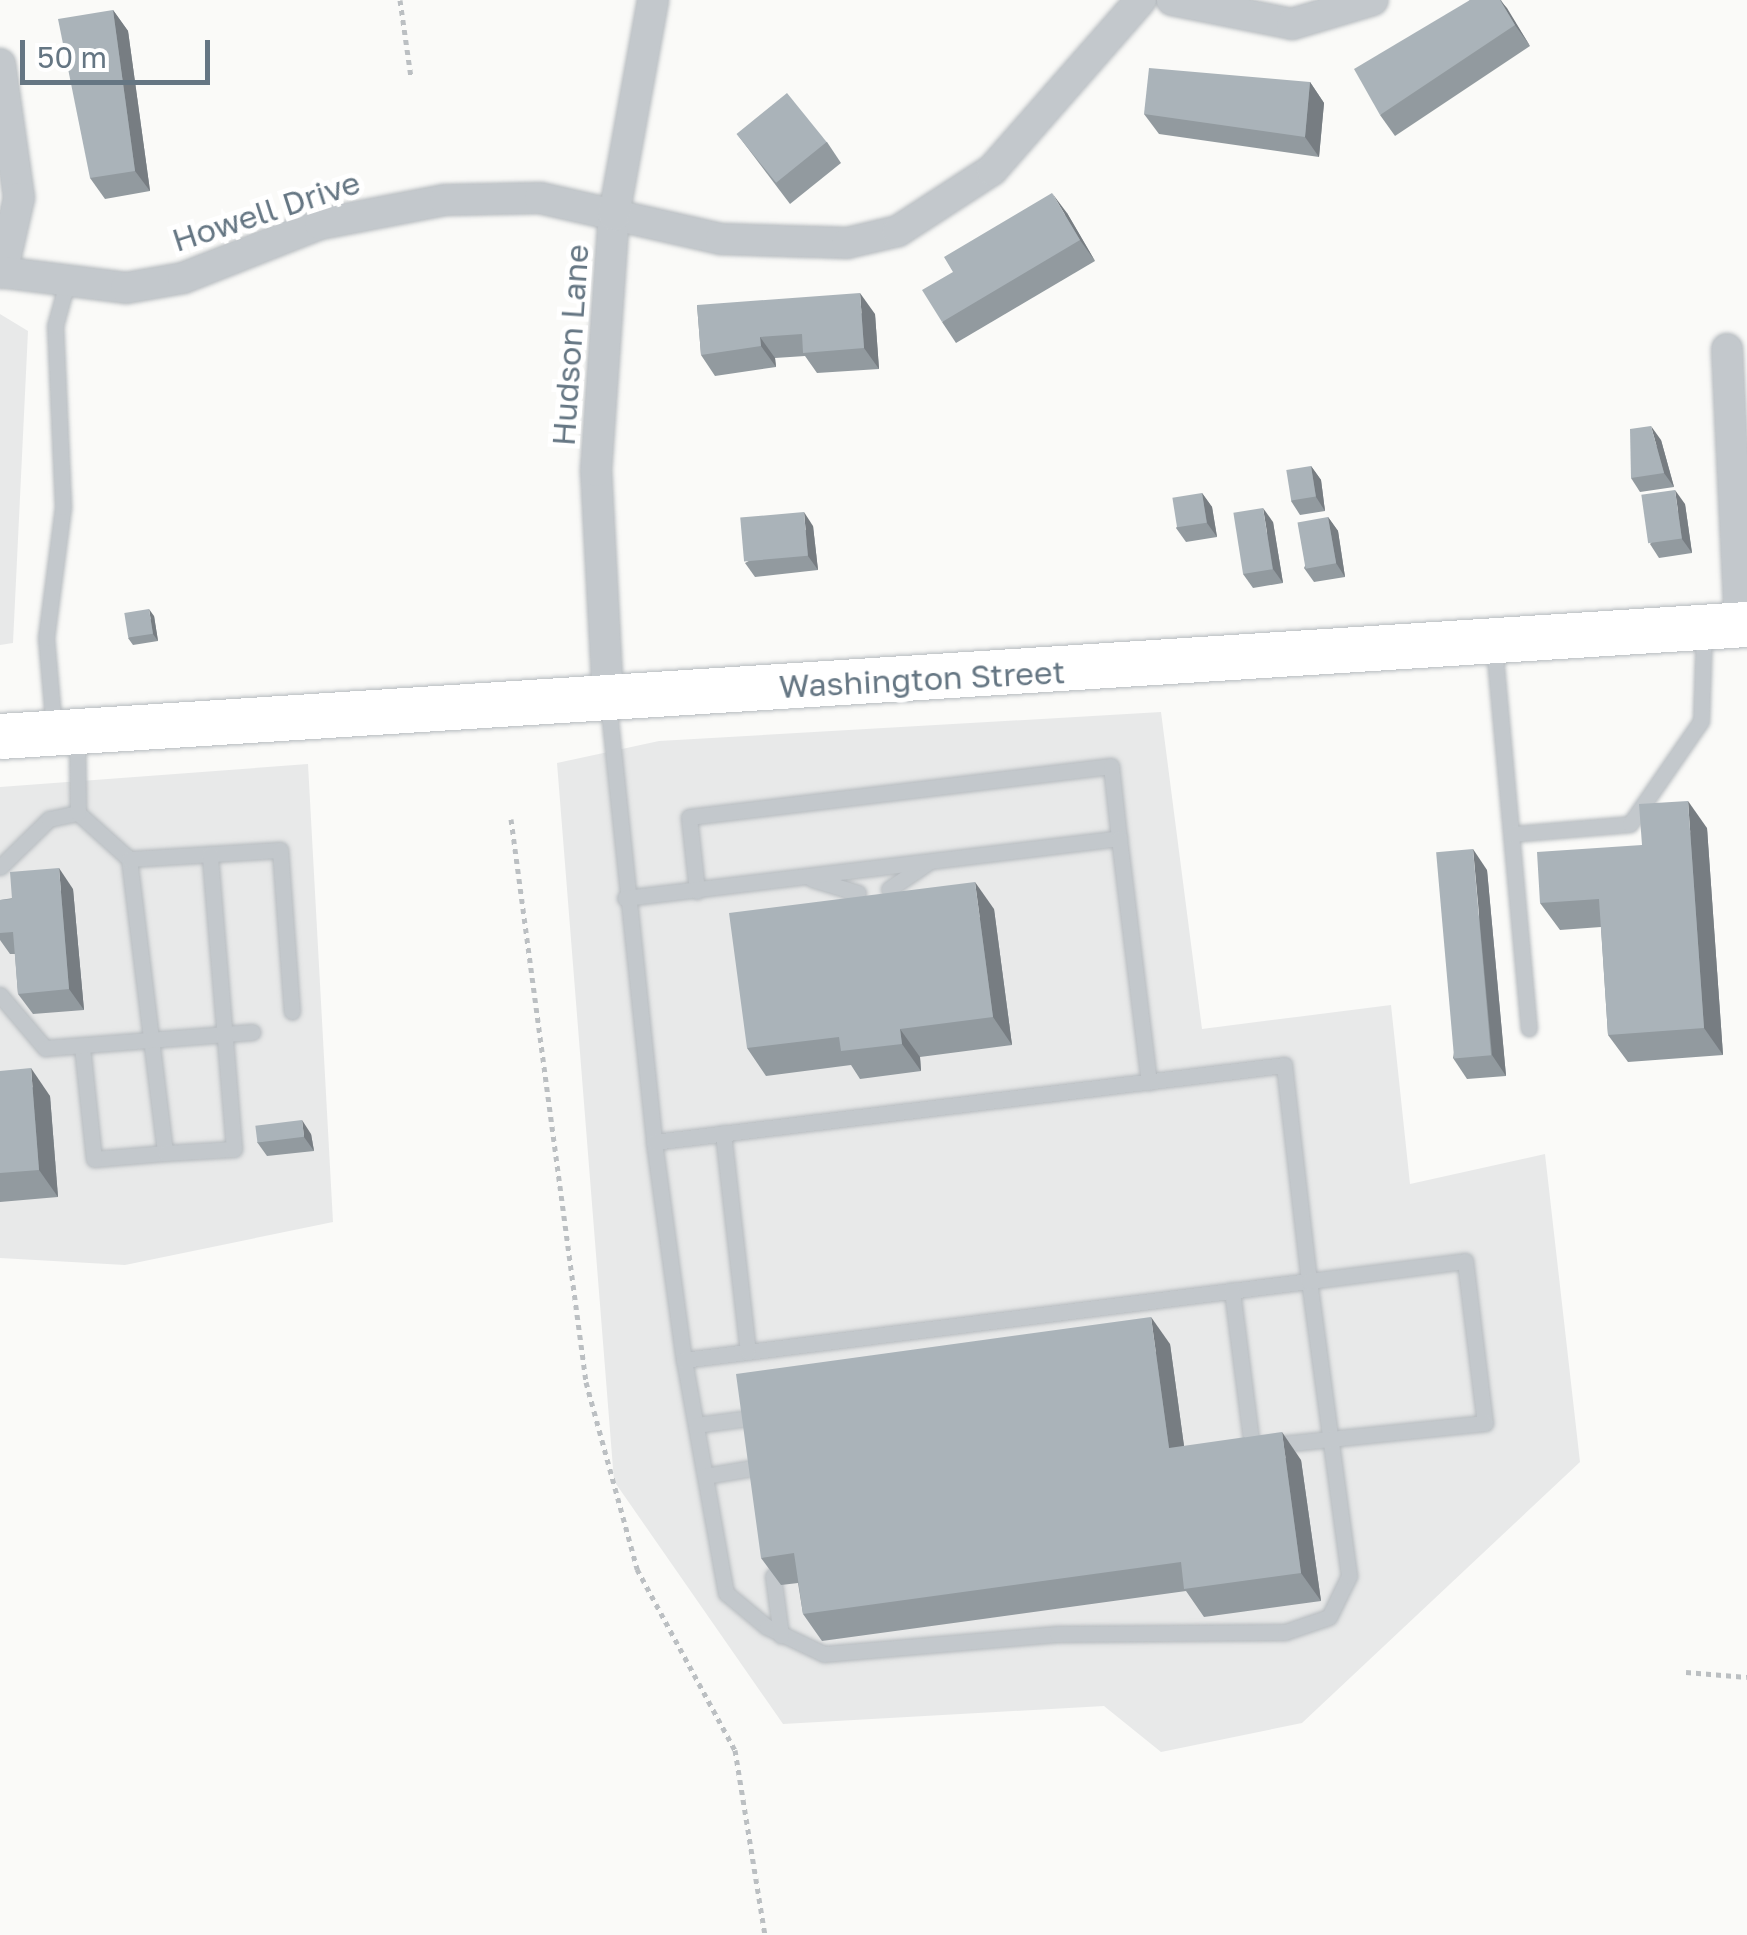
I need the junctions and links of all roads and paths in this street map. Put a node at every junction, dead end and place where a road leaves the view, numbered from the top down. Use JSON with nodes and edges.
{"nodes":[{"id":1,"x":400,"y":0,"type":"edge"},
{"id":2,"x":652,"y":0,"type":"edge"},
{"id":3,"x":1141,"y":0,"type":"edge"},
{"id":4,"x":1172,"y":0,"type":"edge"},
{"id":5,"x":1373,"y":0,"type":"edge"},
{"id":6,"x":0,"y":64,"type":"edge"},
{"id":7,"x":410,"y":77,"type":"dead end"},
{"id":8,"x":614,"y":214,"type":"junction"},
{"id":9,"x":1,"y":272,"type":"edge"},
{"id":10,"x":66,"y":286,"type":"junction"},
{"id":11,"x":1727,"y":349,"type":"dead end"},
{"id":12,"x":1731,"y":626,"type":"edge"},
{"id":13,"x":1494,"y":642,"type":"junction"},
{"id":14,"x":608,"y":698,"type":"junction"},
{"id":15,"x":76,"y":732,"type":"junction"},
{"id":16,"x":0,"y":736,"type":"edge"},
{"id":17,"x":78,"y":813,"type":"junction"},
{"id":18,"x":512,"y":820,"type":"dead end"},
{"id":19,"x":1512,"y":834,"type":"junction"},
{"id":20,"x":1119,"y":838,"type":"junction"},
{"id":21,"x":210,"y":854,"type":"junction"},
{"id":22,"x":129,"y":859,"type":"junction"},
{"id":23,"x":928,"y":862,"type":"junction"},
{"id":24,"x":0,"y":867,"type":"edge"},
{"id":25,"x":808,"y":877,"type":"junction"},
{"id":26,"x":889,"y":889,"type":"edge"},
{"id":27,"x":697,"y":892,"type":"junction"},
{"id":28,"x":858,"y":893,"type":"edge"},
{"id":29,"x":625,"y":898,"type":"junction"},
{"id":30,"x":0,"y":995,"type":"edge"},
{"id":31,"x":292,"y":1012,"type":"dead end"},
{"id":32,"x":1530,"y":1028,"type":"dead end"},
{"id":33,"x":252,"y":1032,"type":"dead end"},
{"id":34,"x":224,"y":1034,"type":"junction"},
{"id":35,"x":151,"y":1040,"type":"junction"},
{"id":36,"x":82,"y":1046,"type":"junction"},
{"id":37,"x":1149,"y":1082,"type":"junction"},
{"id":38,"x":723,"y":1133,"type":"junction"},
{"id":39,"x":654,"y":1142,"type":"junction"},
{"id":40,"x":165,"y":1153,"type":"junction"},
{"id":41,"x":1309,"y":1281,"type":"junction"},
{"id":42,"x":1232,"y":1290,"type":"junction"},
{"id":43,"x":748,"y":1352,"type":"junction"},
{"id":44,"x":684,"y":1360,"type":"junction"},
{"id":45,"x":758,"y":1418,"type":"edge"},
{"id":46,"x":696,"y":1425,"type":"junction"},
{"id":47,"x":1332,"y":1440,"type":"junction"},
{"id":48,"x":764,"y":1466,"type":"edge"},
{"id":49,"x":705,"y":1476,"type":"junction"},
{"id":50,"x":773,"y":1576,"type":"edge"},
{"id":51,"x":781,"y":1635,"type":"junction"},
{"id":52,"x":1686,"y":1672,"type":"dead end"},
{"id":53,"x":1747,"y":1677,"type":"edge"},
{"id":54,"x":765,"y":1935,"type":"edge"}],
"edges":[{"from":1,"to":7,"type":"path"},
{"from":2,"to":8,"type":"street","name":"Hudson Lane"},
{"from":3,"to":8,"type":"street","name":"Howell Drive"},
{"from":4,"to":5,"type":"street"},
{"from":6,"to":9,"type":"street"},
{"from":8,"to":10,"type":"street","name":"Howell Drive"},
{"from":8,"to":14,"type":"street","name":"Hudson Lane"},
{"from":9,"to":10,"type":"street","name":"Howell Drive"},
{"from":10,"to":15,"type":"lane"},
{"from":11,"to":12,"type":"street"},
{"from":12,"to":13,"type":"main road","name":"Washington Street"},
{"from":12,"to":19,"type":"lane"},
{"from":13,"to":14,"type":"main road","name":"Washington Street"},
{"from":13,"to":19,"type":"lane"},
{"from":14,"to":15,"type":"main road","name":"Washington Street"},
{"from":14,"to":29,"type":"lane"},
{"from":15,"to":16,"type":"main road","name":"Washington Street"},
{"from":15,"to":17,"type":"lane"},
{"from":17,"to":22,"type":"lane"},
{"from":17,"to":24,"type":"lane"},
{"from":18,"to":54,"type":"path"},
{"from":19,"to":32,"type":"lane"},
{"from":20,"to":23,"type":"lane"},
{"from":20,"to":27,"type":"lane"},
{"from":20,"to":37,"type":"lane"},
{"from":21,"to":22,"type":"lane"},
{"from":21,"to":31,"type":"lane"},
{"from":21,"to":34,"type":"lane"},
{"from":22,"to":35,"type":"lane"},
{"from":23,"to":25,"type":"lane"},
{"from":23,"to":26,"type":"lane"},
{"from":25,"to":27,"type":"lane"},
{"from":25,"to":28,"type":"lane"},
{"from":27,"to":29,"type":"lane"},
{"from":29,"to":39,"type":"lane"},
{"from":30,"to":36,"type":"lane"},
{"from":33,"to":34,"type":"lane"},
{"from":34,"to":35,"type":"lane"},
{"from":34,"to":40,"type":"lane"},
{"from":35,"to":36,"type":"lane"},
{"from":35,"to":40,"type":"lane"},
{"from":36,"to":40,"type":"lane"},
{"from":37,"to":38,"type":"lane"},
{"from":37,"to":41,"type":"lane"},
{"from":38,"to":39,"type":"lane"},
{"from":38,"to":43,"type":"lane"},
{"from":39,"to":44,"type":"lane"},
{"from":41,"to":42,"type":"lane"},
{"from":41,"to":47,"type":"lane"},
{"from":41,"to":47,"type":"lane"},
{"from":42,"to":43,"type":"lane"},
{"from":42,"to":47,"type":"lane"},
{"from":43,"to":44,"type":"lane"},
{"from":44,"to":46,"type":"lane"},
{"from":45,"to":46,"type":"lane"},
{"from":46,"to":49,"type":"lane"},
{"from":47,"to":51,"type":"lane"},
{"from":48,"to":49,"type":"lane"},
{"from":49,"to":51,"type":"lane"},
{"from":50,"to":51,"type":"lane"},
{"from":52,"to":53,"type":"path"}]}
